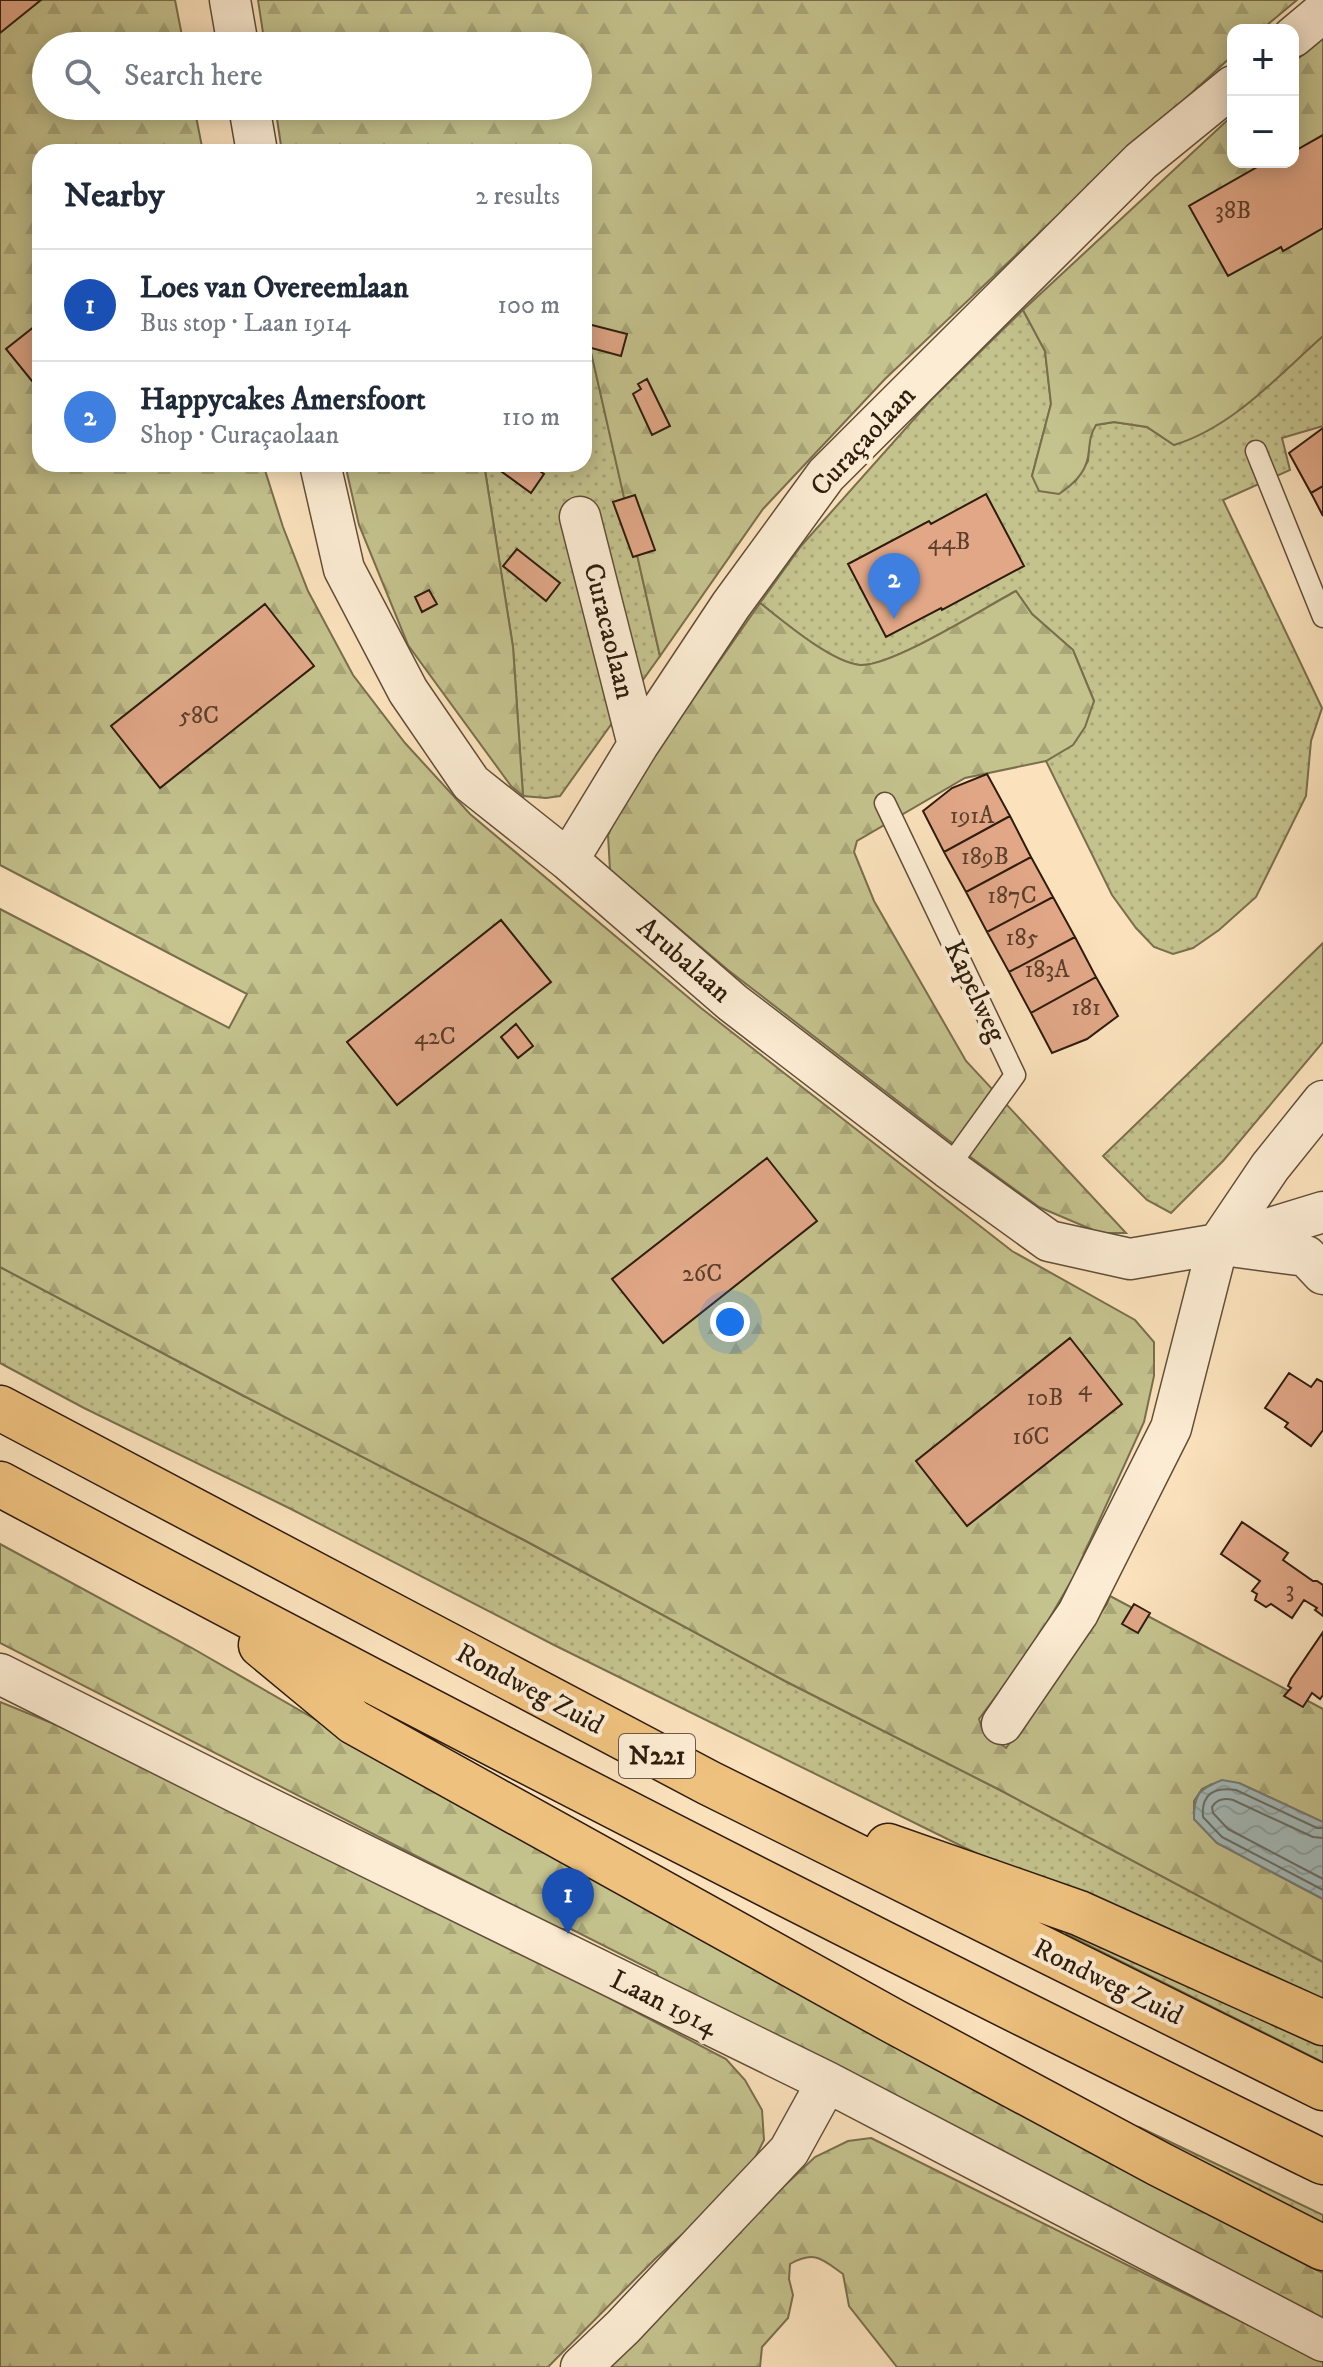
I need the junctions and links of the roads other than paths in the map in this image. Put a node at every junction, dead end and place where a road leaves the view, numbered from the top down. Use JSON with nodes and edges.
{"nodes":[{"id":1,"x":230,"y":0,"type":"edge"},
{"id":2,"x":1323,"y":12,"type":"edge"},
{"id":3,"x":236,"y":32,"type":"edge"},
{"id":4,"x":1299,"y":32,"type":"edge"},
{"id":5,"x":1227,"y":91,"type":"edge"},
{"id":6,"x":251,"y":120,"type":"edge"},
{"id":7,"x":256,"y":144,"type":"edge"},
{"id":8,"x":1256,"y":451,"type":"dead end"},
{"id":9,"x":322,"y":472,"type":"edge"},
{"id":10,"x":580,"y":517,"type":"dead end"},
{"id":11,"x":1323,"y":617,"type":"edge"},
{"id":12,"x":638,"y":745,"type":"junction"},
{"id":13,"x":885,"y":803,"type":"dead end"},
{"id":14,"x":568,"y":860,"type":"junction"},
{"id":15,"x":1323,"y":1101,"type":"edge"},
{"id":16,"x":948,"y":1168,"type":"junction"},
{"id":17,"x":1323,"y":1212,"type":"edge"},
{"id":18,"x":1218,"y":1244,"type":"junction"},
{"id":19,"x":1323,"y":1274,"type":"edge"},
{"id":20,"x":0,"y":1408,"type":"edge"},
{"id":21,"x":0,"y":1484,"type":"edge"},
{"id":22,"x":188,"y":1585,"type":"junction"},
{"id":23,"x":0,"y":1674,"type":"edge"},
{"id":24,"x":1002,"y":1724,"type":"dead end"},
{"id":25,"x":709,"y":1783,"type":"junction"},
{"id":26,"x":1323,"y":2023,"type":"edge"},
{"id":27,"x":827,"y":2082,"type":"junction"},
{"id":28,"x":1323,"y":2088,"type":"edge"},
{"id":29,"x":1323,"y":2162,"type":"edge"},
{"id":30,"x":1323,"y":2248,"type":"edge"},
{"id":31,"x":1323,"y":2341,"type":"edge"},
{"id":32,"x":581,"y":2367,"type":"edge"}],
"edges":[{"from":1,"to":3,"type":"street"},
{"from":2,"to":4,"type":"street"},
{"from":5,"to":12,"type":"street","name":"Curaçaolaan"},
{"from":6,"to":7,"type":"street"},
{"from":8,"to":11,"type":"lane"},
{"from":9,"to":14,"type":"street","name":"Arubalaan"},
{"from":10,"to":12,"type":"street","name":"Curacaolaan"},
{"from":12,"to":14,"type":"street","name":"Curaçaolaan"},
{"from":13,"to":16,"type":"lane","name":"Kapelweg"},
{"from":14,"to":16,"type":"street","name":"Arubalaan"},
{"from":15,"to":18,"type":"street"},
{"from":16,"to":18,"type":"street","name":"Arubalaan"},
{"from":17,"to":18,"type":"street"},
{"from":18,"to":19,"type":"street"},
{"from":18,"to":24,"type":"street"},
{"from":20,"to":25,"type":"main road","name":"Rondweg Zuid","number":"N221"},
{"from":21,"to":22,"type":"main road","number":"N221"},
{"from":22,"to":29,"type":"main road","number":"N221"},
{"from":22,"to":30,"type":"main road","number":"N221"},
{"from":23,"to":27,"type":"street","name":"Laan 1914"},
{"from":25,"to":26,"type":"main road","number":"N221"},
{"from":25,"to":28,"type":"main road","name":"Rondweg Zuid","number":"N221"},
{"from":27,"to":31,"type":"street","name":"Laan 1914"},
{"from":27,"to":32,"type":"street"}]}
